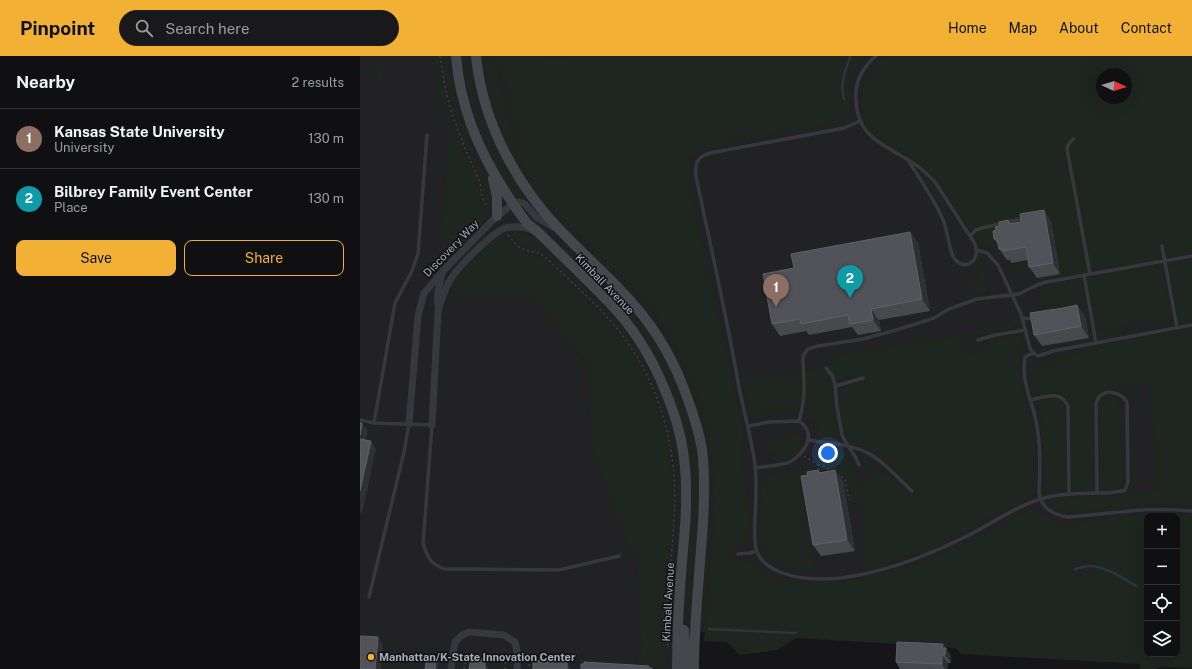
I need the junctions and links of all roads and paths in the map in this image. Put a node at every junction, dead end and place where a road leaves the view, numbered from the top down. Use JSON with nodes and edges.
{"nodes":[{"id":1,"x":440,"y":56,"type":"edge"},
{"id":2,"x":456,"y":56,"type":"edge"},
{"id":3,"x":476,"y":56,"type":"edge"},
{"id":4,"x":876,"y":56,"type":"edge"},
{"id":5,"x":860,"y":121,"type":"junction"},
{"id":6,"x":427,"y":135,"type":"dead end"},
{"id":7,"x":1073,"y":139,"type":"dead end"},
{"id":8,"x":908,"y":160,"type":"junction"},
{"id":9,"x":491,"y":169,"type":"junction"},
{"id":10,"x":513,"y":204,"type":"junction"},
{"id":11,"x":489,"y":209,"type":"dead end"},
{"id":12,"x":498,"y":216,"type":"junction"},
{"id":13,"x":1025,"y":218,"type":"edge"},
{"id":14,"x":538,"y":232,"type":"junction"},
{"id":15,"x":563,"y":233,"type":"junction"},
{"id":16,"x":507,"y":234,"type":"dead end"},
{"id":17,"x":970,"y":236,"type":"junction"},
{"id":18,"x":1162,"y":246,"type":"dead end"},
{"id":19,"x":976,"y":250,"type":"junction"},
{"id":20,"x":1192,"y":256,"type":"edge"},
{"id":21,"x":1165,"y":261,"type":"junction"},
{"id":22,"x":443,"y":271,"type":"junction"},
{"id":23,"x":1090,"y":274,"type":"junction"},
{"id":24,"x":1084,"y":275,"type":"junction"},
{"id":25,"x":1012,"y":295,"type":"junction"},
{"id":26,"x":438,"y":311,"type":"junction"},
{"id":27,"x":1022,"y":318,"type":"junction"},
{"id":28,"x":1038,"y":320,"type":"edge"},
{"id":29,"x":1192,"y":325,"type":"edge"},
{"id":30,"x":1177,"y":328,"type":"junction"},
{"id":31,"x":1026,"y":330,"type":"junction"},
{"id":32,"x":978,"y":340,"type":"dead end"},
{"id":33,"x":1096,"y":343,"type":"junction"},
{"id":34,"x":1033,"y":353,"type":"junction"},
{"id":35,"x":826,"y":368,"type":"dead end"},
{"id":36,"x":863,"y":378,"type":"dead end"},
{"id":37,"x":835,"y":386,"type":"junction"},
{"id":38,"x":1030,"y":400,"type":"junction"},
{"id":39,"x":360,"y":420,"type":"edge"},
{"id":40,"x":799,"y":421,"type":"junction"},
{"id":41,"x":374,"y":424,"type":"junction"},
{"id":42,"x":409,"y":424,"type":"junction"},
{"id":43,"x":432,"y":424,"type":"junction"},
{"id":44,"x":749,"y":426,"type":"junction"},
{"id":45,"x":808,"y":440,"type":"junction"},
{"id":46,"x":848,"y":446,"type":"junction"},
{"id":47,"x":804,"y":456,"type":"dead end"},
{"id":48,"x":818,"y":465,"type":"junction"},
{"id":49,"x":859,"y":465,"type":"dead end"},
{"id":50,"x":755,"y":468,"type":"junction"},
{"id":51,"x":820,"y":475,"type":"edge"},
{"id":52,"x":912,"y":491,"type":"dead end"},
{"id":53,"x":1097,"y":493,"type":"junction"},
{"id":54,"x":1069,"y":494,"type":"junction"},
{"id":55,"x":1040,"y":499,"type":"junction"},
{"id":56,"x":849,"y":500,"type":"dead end"},
{"id":57,"x":1192,"y":510,"type":"edge"},
{"id":58,"x":757,"y":551,"type":"junction"},
{"id":59,"x":738,"y":554,"type":"dead end"},
{"id":60,"x":619,"y":556,"type":"dead end"},
{"id":61,"x":680,"y":594,"type":"junction"},
{"id":62,"x":369,"y":597,"type":"dead end"},
{"id":63,"x":668,"y":650,"type":"dead end"},
{"id":64,"x":506,"y":655,"type":"dead end"},
{"id":65,"x":529,"y":658,"type":"dead end"},
{"id":66,"x":476,"y":659,"type":"edge"},
{"id":67,"x":484,"y":660,"type":"edge"},
{"id":68,"x":505,"y":661,"type":"junction"},
{"id":69,"x":451,"y":669,"type":"edge"},
{"id":70,"x":464,"y":669,"type":"edge"},
{"id":71,"x":505,"y":669,"type":"edge"},
{"id":72,"x":517,"y":669,"type":"edge"},
{"id":73,"x":529,"y":669,"type":"edge"},
{"id":74,"x":677,"y":669,"type":"edge"},
{"id":75,"x":686,"y":669,"type":"edge"},
{"id":76,"x":694,"y":669,"type":"edge"}],
"edges":[{"from":1,"to":11,"type":"path"},
{"from":2,"to":9,"type":"main road","name":"Kimball Avenue"},
{"from":3,"to":15,"type":"main road","name":"Kimball Avenue"},
{"from":4,"to":5,"type":"lane"},
{"from":5,"to":8,"type":"lane"},
{"from":5,"to":44,"type":"lane"},
{"from":6,"to":41,"type":"lane"},
{"from":7,"to":23,"type":"lane"},
{"from":8,"to":17,"type":"lane"},
{"from":8,"to":19,"type":"lane"},
{"from":9,"to":10,"type":"main road","name":"Kimball Avenue"},
{"from":9,"to":12,"type":"main road"},
{"from":10,"to":12,"type":"street","name":"Discovery Way"},
{"from":10,"to":14,"type":"main road","name":"Kimball Avenue"},
{"from":10,"to":15,"type":"street"},
{"from":12,"to":22,"type":"street","name":"Discovery Way"},
{"from":13,"to":17,"type":"lane"},
{"from":14,"to":26,"type":"street","name":"Discovery Way"},
{"from":14,"to":61,"type":"main road","name":"Kimball Avenue"},
{"from":15,"to":76,"type":"main road","name":"Kimball Avenue"},
{"from":16,"to":63,"type":"path"},
{"from":17,"to":19,"type":"lane"},
{"from":18,"to":21,"type":"lane"},
{"from":19,"to":25,"type":"lane"},
{"from":20,"to":21,"type":"lane"},
{"from":21,"to":23,"type":"lane"},
{"from":21,"to":30,"type":"lane"},
{"from":22,"to":26,"type":"street"},
{"from":22,"to":42,"type":"street","name":"Discovery Way"},
{"from":23,"to":24,"type":"lane"},
{"from":24,"to":25,"type":"lane"},
{"from":24,"to":33,"type":"lane"},
{"from":25,"to":27,"type":"lane"},
{"from":25,"to":40,"type":"lane"},
{"from":26,"to":43,"type":"street","name":"Discovery Way"},
{"from":27,"to":28,"type":"lane"},
{"from":27,"to":31,"type":"lane"},
{"from":29,"to":30,"type":"lane"},
{"from":30,"to":33,"type":"lane"},
{"from":31,"to":32,"type":"lane"},
{"from":31,"to":34,"type":"lane"},
{"from":33,"to":34,"type":"lane"},
{"from":34,"to":38,"type":"lane"},
{"from":35,"to":37,"type":"lane"},
{"from":36,"to":37,"type":"lane"},
{"from":37,"to":46,"type":"lane"},
{"from":38,"to":54,"type":"lane"},
{"from":38,"to":55,"type":"lane"},
{"from":39,"to":41,"type":"lane"},
{"from":40,"to":44,"type":"lane"},
{"from":40,"to":45,"type":"lane"},
{"from":41,"to":42,"type":"lane"},
{"from":42,"to":43,"type":"lane"},
{"from":42,"to":62,"type":"lane"},
{"from":43,"to":60,"type":"lane"},
{"from":44,"to":50,"type":"lane"},
{"from":45,"to":46,"type":"lane"},
{"from":45,"to":50,"type":"lane"},
{"from":46,"to":49,"type":"lane"},
{"from":46,"to":52,"type":"lane"},
{"from":47,"to":48,"type":"path"},
{"from":48,"to":51,"type":"path"},
{"from":48,"to":56,"type":"path"},
{"from":50,"to":58,"type":"lane"},
{"from":53,"to":53,"type":"lane"},
{"from":53,"to":54,"type":"lane"},
{"from":54,"to":55,"type":"lane"},
{"from":55,"to":57,"type":"lane"},
{"from":55,"to":58,"type":"lane"},
{"from":58,"to":59,"type":"lane"},
{"from":61,"to":74,"type":"main road","name":"Kimball Avenue"},
{"from":61,"to":75,"type":"main road"},
{"from":64,"to":68,"type":"path"},
{"from":65,"to":73,"type":"path"},
{"from":66,"to":70,"type":"path"},
{"from":67,"to":68,"type":"path"},
{"from":68,"to":71,"type":"path"},
{"from":69,"to":72,"type":"street"}]}
